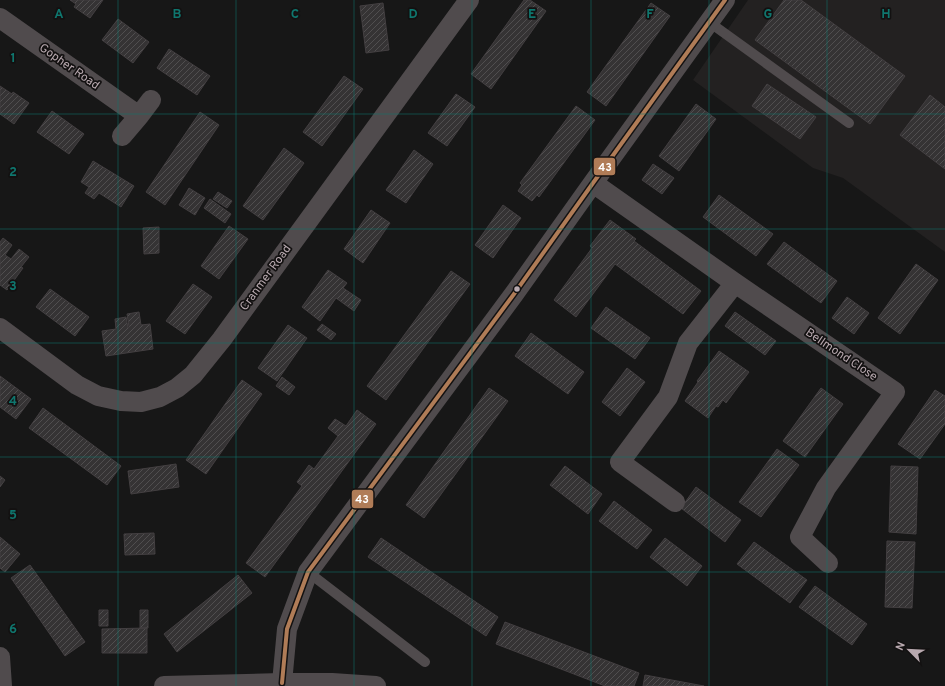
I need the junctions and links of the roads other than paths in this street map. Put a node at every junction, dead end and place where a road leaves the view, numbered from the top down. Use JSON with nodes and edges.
{"nodes":[{"id":1,"x":725,"y":0,"type":"edge"},
{"id":2,"x":461,"y":3,"type":"edge"},
{"id":3,"x":0,"y":18,"type":"edge"},
{"id":4,"x":709,"y":22,"type":"junction"},
{"id":5,"x":152,"y":100,"type":"dead end"},
{"id":6,"x":139,"y":116,"type":"junction"},
{"id":7,"x":849,"y":123,"type":"dead end"},
{"id":8,"x":122,"y":136,"type":"dead end"},
{"id":9,"x":593,"y":183,"type":"junction"},
{"id":10,"x":735,"y":283,"type":"junction"},
{"id":11,"x":0,"y":328,"type":"edge"},
{"id":12,"x":675,"y":502,"type":"dead end"},
{"id":13,"x":828,"y":562,"type":"dead end"},
{"id":14,"x":308,"y":572,"type":"junction"},
{"id":15,"x":0,"y":657,"type":"edge"},
{"id":16,"x":424,"y":662,"type":"dead end"},
{"id":17,"x":282,"y":683,"type":"junction"},
{"id":18,"x":2,"y":686,"type":"edge"},
{"id":19,"x":164,"y":686,"type":"edge"},
{"id":20,"x":376,"y":686,"type":"edge"}],
"edges":[{"from":1,"to":4,"type":"street"},
{"from":2,"to":11,"type":"street","name":"Cranmer Road"},
{"from":3,"to":6,"type":"street","name":"Gopher Road"},
{"from":4,"to":7,"type":"lane"},
{"from":4,"to":9,"type":"street"},
{"from":5,"to":6,"type":"street"},
{"from":6,"to":8,"type":"street"},
{"from":9,"to":10,"type":"street","name":"Bellmond Close"},
{"from":9,"to":14,"type":"street"},
{"from":10,"to":12,"type":"street"},
{"from":10,"to":13,"type":"street","name":"Bellmond Close"},
{"from":14,"to":16,"type":"lane"},
{"from":14,"to":17,"type":"street"},
{"from":15,"to":18,"type":"street"},
{"from":17,"to":19,"type":"street"},
{"from":17,"to":20,"type":"street"}]}
